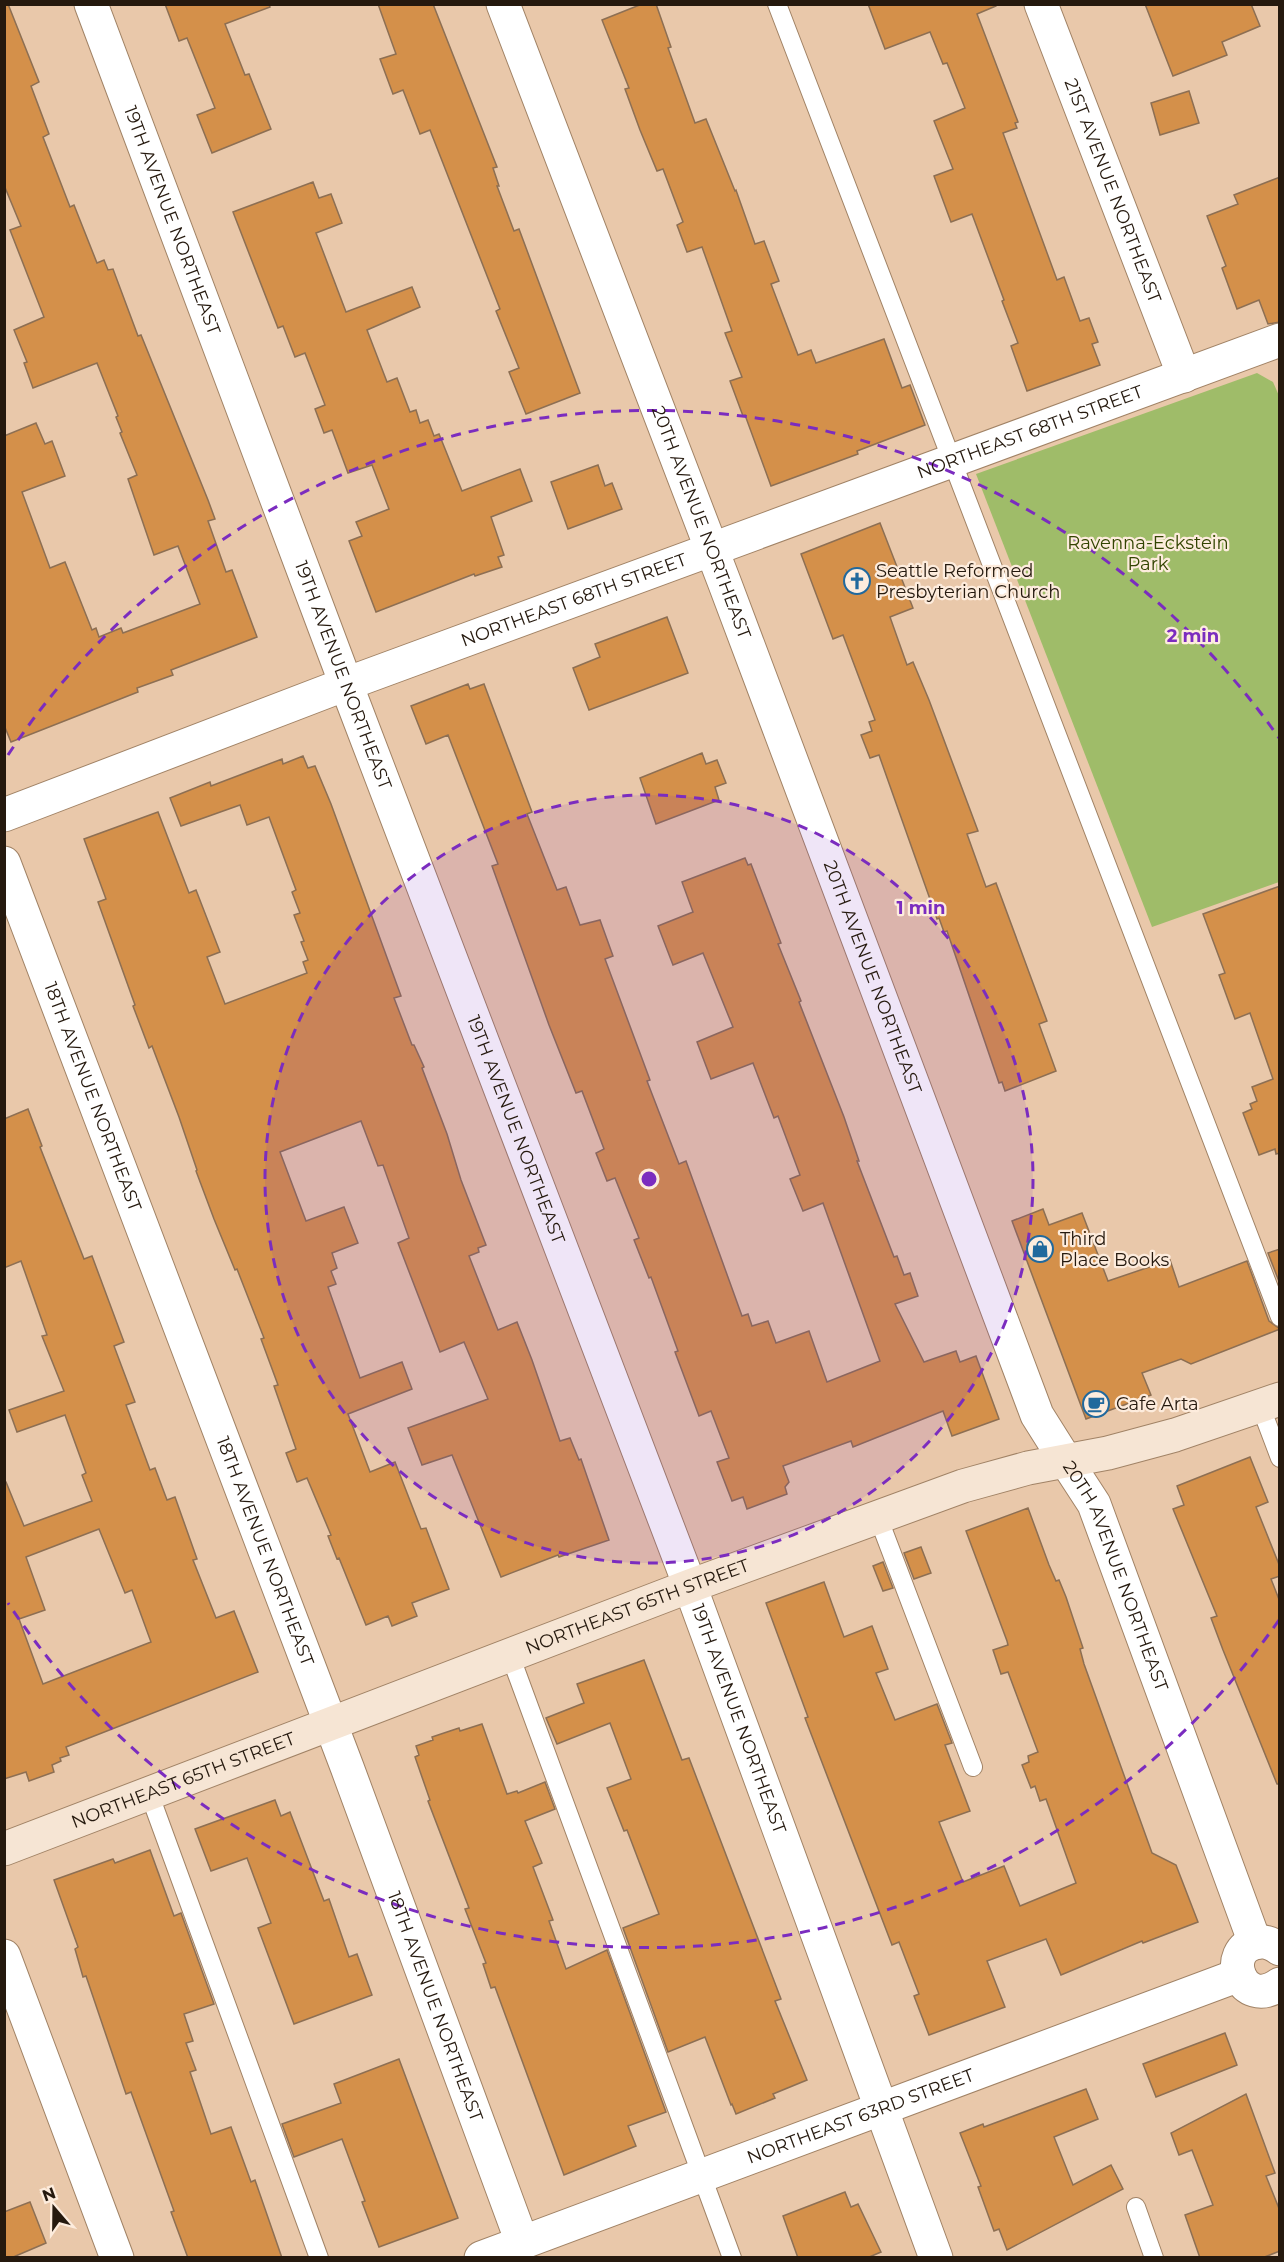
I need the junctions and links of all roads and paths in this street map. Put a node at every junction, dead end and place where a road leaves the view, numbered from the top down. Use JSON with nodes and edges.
{"nodes":[{"id":1,"x":91,"y":4,"type":"edge"},
{"id":2,"x":503,"y":4,"type":"edge"},
{"id":3,"x":777,"y":4,"type":"edge"},
{"id":4,"x":1041,"y":4,"type":"edge"},
{"id":5,"x":1280,"y":340,"type":"edge"},
{"id":6,"x":1184,"y":376,"type":"junction"},
{"id":7,"x":952,"y":461,"type":"junction"},
{"id":8,"x":711,"y":549,"type":"junction"},
{"id":9,"x":346,"y":684,"type":"junction"},
{"id":10,"x":4,"y":815,"type":"edge"},
{"id":11,"x":4,"y":863,"type":"edge"},
{"id":12,"x":1280,"y":1317,"type":"edge"},
{"id":13,"x":1270,"y":1402,"type":"edge"},
{"id":14,"x":1280,"y":1458,"type":"edge"},
{"id":15,"x":1066,"y":1461,"type":"junction"},
{"id":16,"x":878,"y":1517,"type":"junction"},
{"id":17,"x":690,"y":1586,"type":"junction"},
{"id":18,"x":510,"y":1655,"type":"junction"},
{"id":19,"x":331,"y":1724,"type":"junction"},
{"id":20,"x":973,"y":1767,"type":"dead end"},
{"id":21,"x":149,"y":1793,"type":"junction"},
{"id":22,"x":4,"y":1849,"type":"edge"},
{"id":23,"x":1267,"y":1946,"type":"edge"},
{"id":24,"x":4,"y":1956,"type":"edge"},
{"id":25,"x":1239,"y":1975,"type":"junction"},
{"id":26,"x":1277,"y":1996,"type":"edge"},
{"id":27,"x":882,"y":2107,"type":"junction"},
{"id":28,"x":701,"y":2175,"type":"junction"},
{"id":29,"x":1136,"y":2207,"type":"dead end"},
{"id":30,"x":522,"y":2242,"type":"junction"},
{"id":31,"x":117,"y":2258,"type":"edge"},
{"id":32,"x":319,"y":2258,"type":"edge"},
{"id":33,"x":481,"y":2258,"type":"edge"},
{"id":34,"x":732,"y":2258,"type":"edge"},
{"id":35,"x":936,"y":2258,"type":"edge"},
{"id":36,"x":1154,"y":2258,"type":"edge"}],
"edges":[{"from":1,"to":9,"type":"street","name":"19TH AVENUE NORTHEAST"},
{"from":2,"to":8,"type":"street","name":"20TH AVENUE NORTHEAST"},
{"from":3,"to":7,"type":"lane"},
{"from":4,"to":6,"type":"street","name":"21ST AVENUE NORTHEAST"},
{"from":5,"to":6,"type":"street","name":"NORTHEAST 68TH STREET"},
{"from":6,"to":7,"type":"street","name":"NORTHEAST 68TH STREET"},
{"from":7,"to":8,"type":"street","name":"NORTHEAST 68TH STREET"},
{"from":7,"to":12,"type":"lane"},
{"from":8,"to":9,"type":"street","name":"NORTHEAST 68TH STREET"},
{"from":8,"to":15,"type":"street","name":"20TH AVENUE NORTHEAST"},
{"from":9,"to":10,"type":"street","name":"NORTHEAST 68TH STREET"},
{"from":9,"to":17,"type":"street","name":"19TH AVENUE NORTHEAST"},
{"from":11,"to":19,"type":"street","name":"18TH AVENUE NORTHEAST"},
{"from":13,"to":14,"type":"lane"},
{"from":13,"to":15,"type":"main road","name":"NORTHEAST 65TH STREET"},
{"from":15,"to":16,"type":"main road","name":"NORTHEAST 65TH STREET"},
{"from":15,"to":23,"type":"street","name":"20TH AVENUE NORTHEAST"},
{"from":16,"to":17,"type":"main road","name":"NORTHEAST 65TH STREET"},
{"from":16,"to":20,"type":"lane"},
{"from":17,"to":18,"type":"main road","name":"NORTHEAST 65TH STREET"},
{"from":17,"to":27,"type":"street","name":"19TH AVENUE NORTHEAST"},
{"from":18,"to":19,"type":"main road","name":"NORTHEAST 65TH STREET"},
{"from":18,"to":28,"type":"lane"},
{"from":19,"to":21,"type":"main road","name":"NORTHEAST 65TH STREET"},
{"from":19,"to":30,"type":"street","name":"18TH AVENUE NORTHEAST"},
{"from":21,"to":22,"type":"main road","name":"NORTHEAST 65TH STREET"},
{"from":21,"to":32,"type":"lane"},
{"from":23,"to":25,"type":"street"},
{"from":24,"to":31,"type":"street"},
{"from":25,"to":26,"type":"street"},
{"from":25,"to":27,"type":"street","name":"NORTHEAST 63RD STREET"},
{"from":27,"to":28,"type":"street","name":"NORTHEAST 63RD STREET"},
{"from":27,"to":35,"type":"street","name":"19TH AVENUE NORTHEAST"},
{"from":28,"to":30,"type":"street","name":"NORTHEAST 63RD STREET"},
{"from":28,"to":34,"type":"lane"},
{"from":29,"to":36,"type":"lane"},
{"from":30,"to":33,"type":"street","name":"NORTHEAST 63RD STREET"}]}
